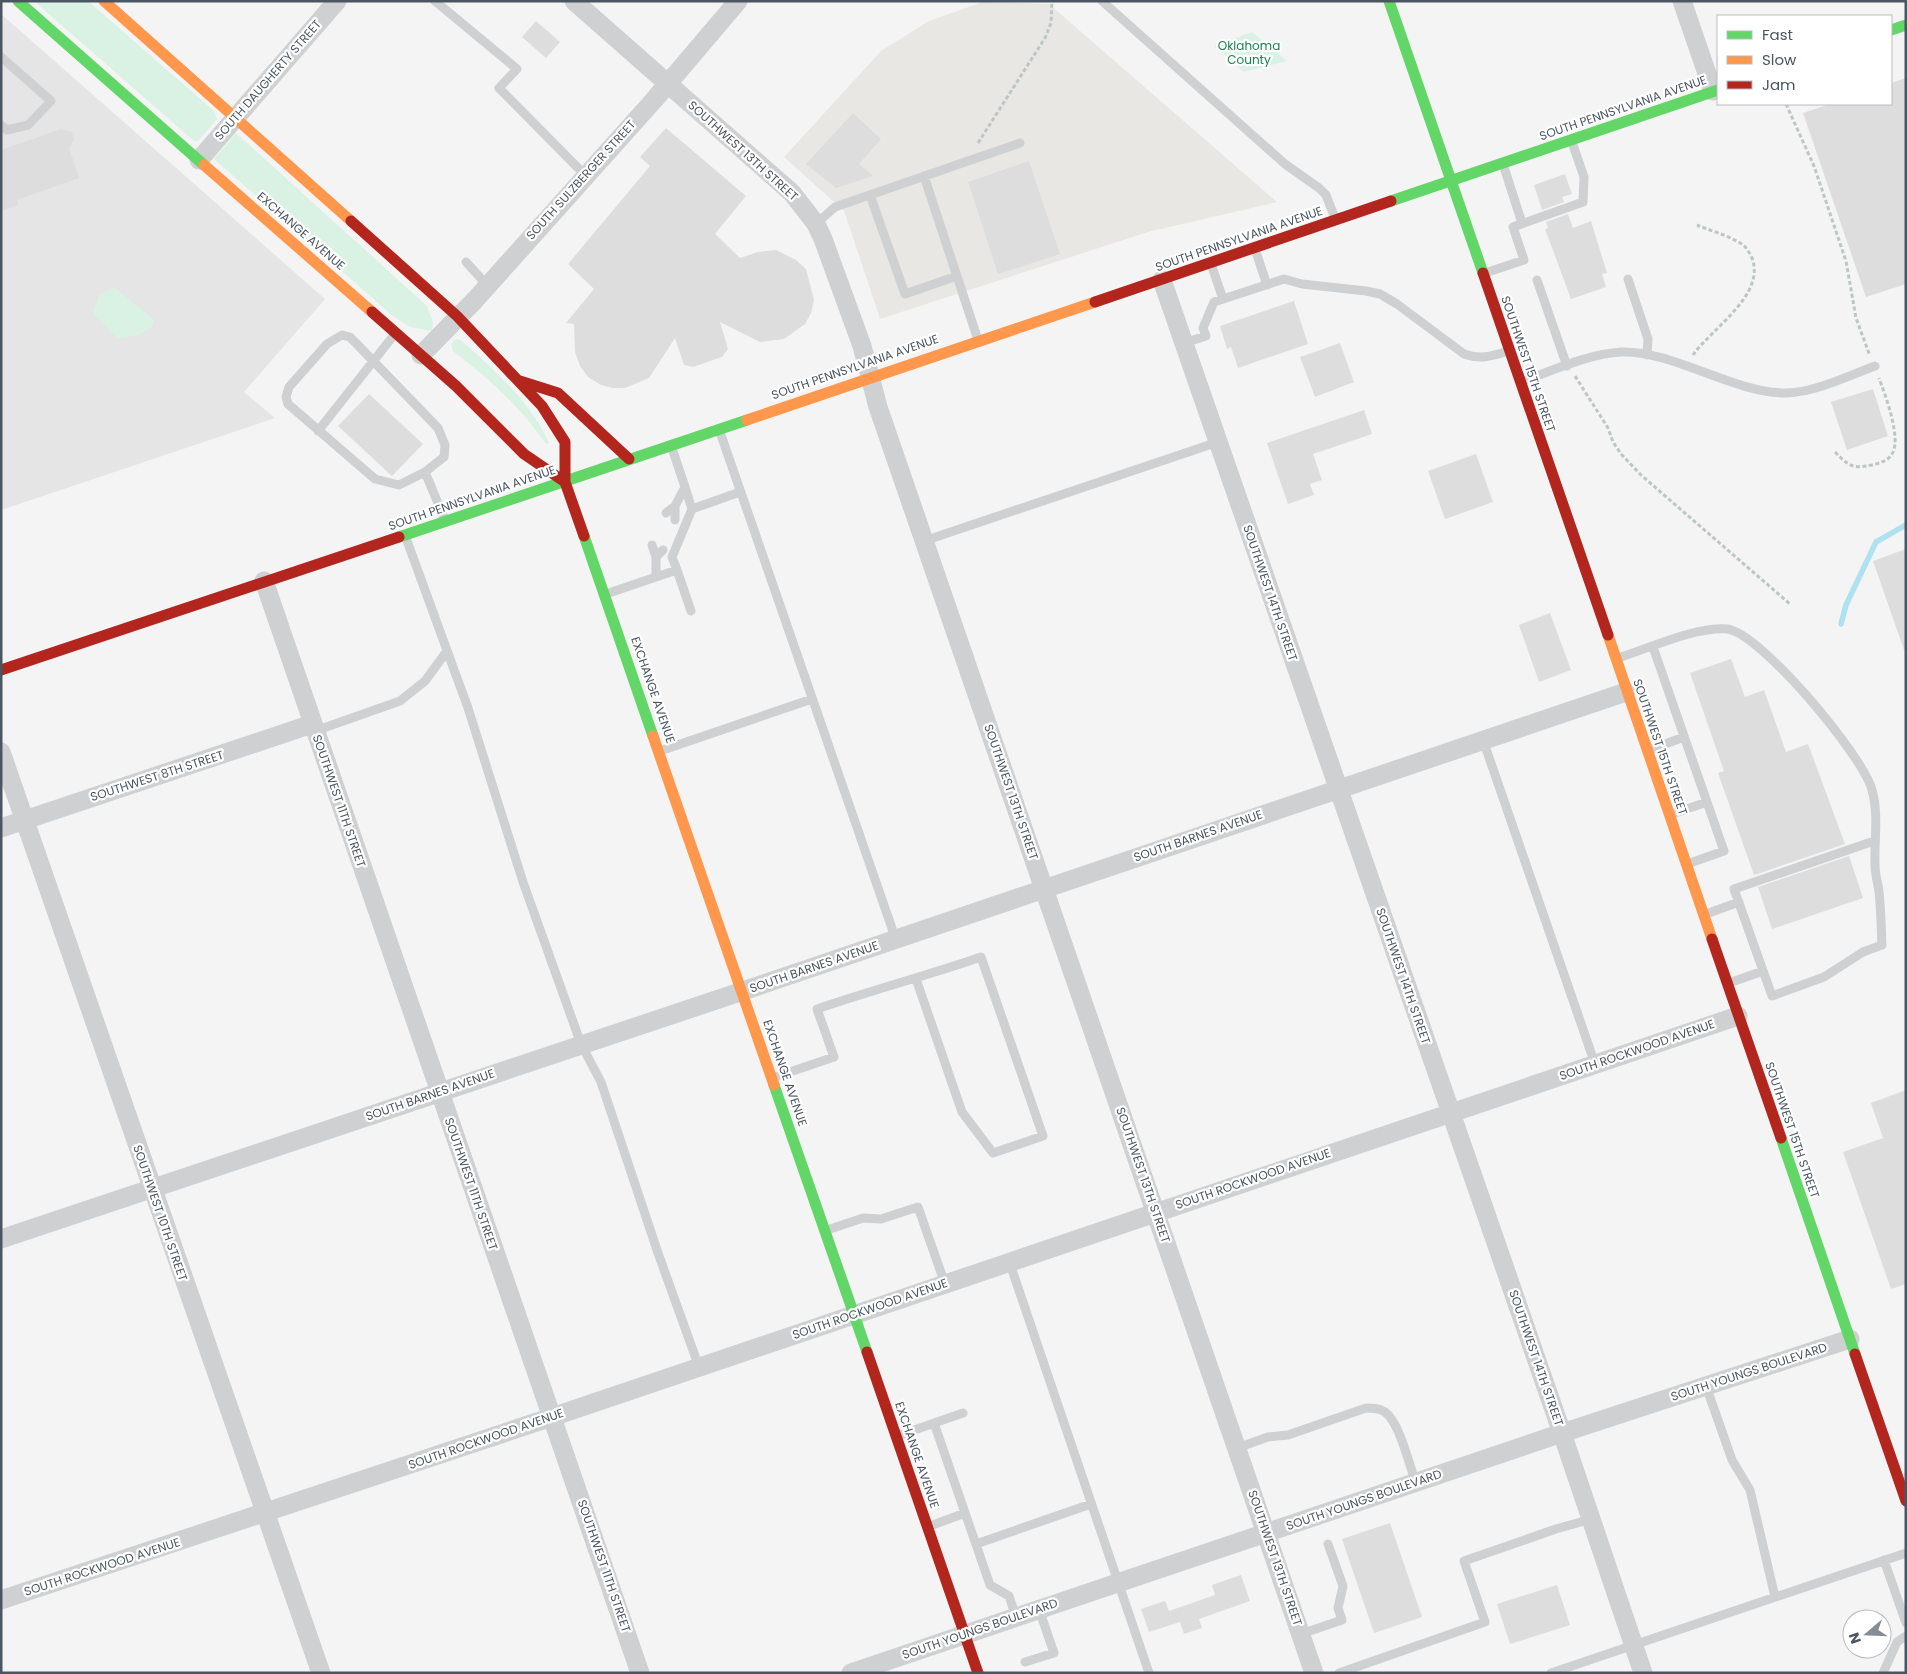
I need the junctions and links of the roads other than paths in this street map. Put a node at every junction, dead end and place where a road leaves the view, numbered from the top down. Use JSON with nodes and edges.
{"nodes":[{"id":1,"x":18,"y":1,"type":"edge"},
{"id":2,"x":104,"y":1,"type":"edge"},
{"id":3,"x":337,"y":1,"type":"edge"},
{"id":4,"x":435,"y":1,"type":"edge"},
{"id":5,"x":574,"y":1,"type":"edge"},
{"id":6,"x":738,"y":1,"type":"edge"},
{"id":7,"x":1102,"y":1,"type":"edge"},
{"id":8,"x":1389,"y":1,"type":"edge"},
{"id":9,"x":1682,"y":1,"type":"edge"},
{"id":10,"x":1906,"y":25,"type":"edge"},
{"id":11,"x":1892,"y":30,"type":"edge"},
{"id":12,"x":1,"y":57,"type":"edge"},
{"id":13,"x":667,"y":83,"type":"junction"},
{"id":14,"x":1716,"y":90,"type":"edge"},
{"id":15,"x":236,"y":117,"type":"junction"},
{"id":16,"x":1,"y":125,"type":"edge"},
{"id":17,"x":1571,"y":141,"type":"junction"},
{"id":18,"x":1020,"y":143,"type":"dead end"},
{"id":19,"x":199,"y":160,"type":"junction"},
{"id":20,"x":1502,"y":164,"type":"junction"},
{"id":21,"x":585,"y":175,"type":"junction"},
{"id":22,"x":924,"y":176,"type":"junction"},
{"id":23,"x":1451,"y":182,"type":"junction"},
{"id":24,"x":870,"y":195,"type":"junction"},
{"id":25,"x":1336,"y":221,"type":"junction"},
{"id":26,"x":1522,"y":223,"type":"junction"},
{"id":27,"x":816,"y":224,"type":"junction"},
{"id":28,"x":1254,"y":248,"type":"junction"},
{"id":29,"x":466,"y":262,"type":"dead end"},
{"id":30,"x":1210,"y":263,"type":"junction"},
{"id":31,"x":1483,"y":274,"type":"junction"},
{"id":32,"x":956,"y":276,"type":"junction"},
{"id":33,"x":1628,"y":279,"type":"dead end"},
{"id":34,"x":1162,"y":280,"type":"junction"},
{"id":35,"x":1538,"y":280,"type":"dead end"},
{"id":36,"x":486,"y":284,"type":"junction"},
{"id":37,"x":1267,"y":284,"type":"junction"},
{"id":38,"x":1223,"y":299,"type":"junction"},
{"id":39,"x":457,"y":316,"type":"junction"},
{"id":40,"x":396,"y":333,"type":"junction"},
{"id":41,"x":978,"y":340,"type":"junction"},
{"id":42,"x":1184,"y":343,"type":"junction"},
{"id":43,"x":1509,"y":351,"type":"junction"},
{"id":44,"x":421,"y":355,"type":"junction"},
{"id":45,"x":1647,"y":355,"type":"junction"},
{"id":46,"x":372,"y":360,"type":"junction"},
{"id":47,"x":1567,"y":366,"type":"junction"},
{"id":48,"x":1874,"y":366,"type":"road end"},
{"id":49,"x":871,"y":377,"type":"junction"},
{"id":50,"x":520,"y":381,"type":"junction"},
{"id":51,"x":1520,"y":382,"type":"junction"},
{"id":52,"x":719,"y":428,"type":"junction"},
{"id":53,"x":318,"y":431,"type":"junction"},
{"id":54,"x":1218,"y":442,"type":"junction"},
{"id":55,"x":670,"y":444,"type":"junction"},
{"id":56,"x":629,"y":459,"type":"junction"},
{"id":57,"x":425,"y":472,"type":"junction"},
{"id":58,"x":565,"y":482,"type":"junction"},
{"id":59,"x":685,"y":487,"type":"junction"},
{"id":60,"x":740,"y":492,"type":"junction"},
{"id":61,"x":675,"y":506,"type":"junction"},
{"id":62,"x":692,"y":509,"type":"junction"},
{"id":63,"x":666,"y":513,"type":"dead end"},
{"id":64,"x":675,"y":520,"type":"dead end"},
{"id":65,"x":446,"y":522,"type":"junction"},
{"id":66,"x":405,"y":535,"type":"junction"},
{"id":67,"x":924,"y":541,"type":"junction"},
{"id":68,"x":652,"y":545,"type":"dead end"},
{"id":69,"x":663,"y":550,"type":"dead end"},
{"id":70,"x":656,"y":557,"type":"junction"},
{"id":71,"x":677,"y":570,"type":"junction"},
{"id":72,"x":656,"y":577,"type":"junction"},
{"id":73,"x":264,"y":581,"type":"junction"},
{"id":74,"x":606,"y":594,"type":"junction"},
{"id":75,"x":691,"y":611,"type":"dead end"},
{"id":76,"x":1653,"y":647,"type":"junction"},
{"id":77,"x":447,"y":651,"type":"junction"},
{"id":78,"x":1615,"y":659,"type":"junction"},
{"id":79,"x":1,"y":670,"type":"edge"},
{"id":80,"x":1626,"y":692,"type":"junction"},
{"id":81,"x":812,"y":699,"type":"junction"},
{"id":82,"x":314,"y":727,"type":"junction"},
{"id":83,"x":1684,"y":737,"type":"junction"},
{"id":84,"x":1483,"y":740,"type":"junction"},
{"id":85,"x":660,"y":751,"type":"junction"},
{"id":86,"x":1647,"y":751,"type":"junction"},
{"id":87,"x":1,"y":752,"type":"edge"},
{"id":88,"x":1338,"y":789,"type":"junction"},
{"id":89,"x":1707,"y":802,"type":"junction"},
{"id":90,"x":1669,"y":815,"type":"junction"},
{"id":91,"x":24,"y":820,"type":"junction"},
{"id":92,"x":1,"y":828,"type":"edge"},
{"id":93,"x":1874,"y":841,"type":"junction"},
{"id":94,"x":1686,"y":864,"type":"junction"},
{"id":95,"x":1044,"y":888,"type":"junction"},
{"id":96,"x":1739,"y":902,"type":"junction"},
{"id":97,"x":1703,"y":915,"type":"junction"},
{"id":98,"x":896,"y":940,"type":"junction"},
{"id":99,"x":1763,"y":971,"type":"junction"},
{"id":100,"x":916,"y":980,"type":"junction"},
{"id":101,"x":1727,"y":984,"type":"junction"},
{"id":102,"x":742,"y":991,"type":"junction"},
{"id":103,"x":1738,"y":1016,"type":"junction"},
{"id":104,"x":581,"y":1044,"type":"junction"},
{"id":105,"x":1595,"y":1064,"type":"junction"},
{"id":106,"x":772,"y":1078,"type":"junction"},
{"id":107,"x":440,"y":1092,"type":"junction"},
{"id":108,"x":1451,"y":1113,"type":"junction"},
{"id":109,"x":152,"y":1189,"type":"junction"},
{"id":110,"x":1156,"y":1212,"type":"junction"},
{"id":111,"x":825,"y":1231,"type":"junction"},
{"id":112,"x":1,"y":1239,"type":"edge"},
{"id":113,"x":1010,"y":1261,"type":"junction"},
{"id":114,"x":945,"y":1284,"type":"junction"},
{"id":115,"x":854,"y":1315,"type":"junction"},
{"id":116,"x":1850,"y":1339,"type":"junction"},
{"id":117,"x":699,"y":1367,"type":"junction"},
{"id":118,"x":1706,"y":1386,"type":"junction"},
{"id":119,"x":963,"y":1413,"type":"dead end"},
{"id":120,"x":552,"y":1417,"type":"junction"},
{"id":121,"x":934,"y":1423,"type":"junction"},
{"id":122,"x":1562,"y":1433,"type":"junction"},
{"id":123,"x":896,"y":1436,"type":"junction"},
{"id":124,"x":1237,"y":1448,"type":"junction"},
{"id":125,"x":1416,"y":1483,"type":"junction"},
{"id":126,"x":1906,"y":1501,"type":"edge"},
{"id":127,"x":1091,"y":1504,"type":"junction"},
{"id":128,"x":265,"y":1513,"type":"junction"},
{"id":129,"x":965,"y":1513,"type":"junction"},
{"id":130,"x":1591,"y":1519,"type":"junction"},
{"id":131,"x":927,"y":1526,"type":"junction"},
{"id":132,"x":1266,"y":1534,"type":"junction"},
{"id":133,"x":976,"y":1544,"type":"junction"},
{"id":134,"x":1328,"y":1544,"type":"dead end"},
{"id":135,"x":1906,"y":1553,"type":"edge"},
{"id":136,"x":1884,"y":1560,"type":"junction"},
{"id":137,"x":1118,"y":1583,"type":"junction"},
{"id":138,"x":1775,"y":1597,"type":"junction"},
{"id":139,"x":1,"y":1600,"type":"edge"},
{"id":140,"x":1039,"y":1609,"type":"junction"},
{"id":141,"x":1016,"y":1617,"type":"junction"},
{"id":142,"x":1906,"y":1623,"type":"edge"},
{"id":143,"x":964,"y":1634,"type":"junction"},
{"id":144,"x":1301,"y":1634,"type":"junction"},
{"id":145,"x":1906,"y":1636,"type":"edge"},
{"id":146,"x":1633,"y":1646,"type":"junction"},
{"id":147,"x":1026,"y":1662,"type":"dead end"},
{"id":148,"x":321,"y":1673,"type":"edge"},
{"id":149,"x":640,"y":1673,"type":"edge"},
{"id":150,"x":851,"y":1673,"type":"edge"},
{"id":151,"x":978,"y":1673,"type":"edge"},
{"id":152,"x":1149,"y":1673,"type":"edge"},
{"id":153,"x":1314,"y":1673,"type":"edge"},
{"id":154,"x":1338,"y":1673,"type":"edge"},
{"id":155,"x":1551,"y":1673,"type":"edge"},
{"id":156,"x":1642,"y":1673,"type":"edge"},
{"id":157,"x":1883,"y":1673,"type":"edge"}],
"edges":[{"from":1,"to":19,"type":"main road","name":"EXCHANGE AVENUE"},
{"from":2,"to":15,"type":"main road","name":"EXCHANGE AVENUE"},
{"from":3,"to":15,"type":"street","name":"SOUTH DAUGHERTY STREET"},
{"from":4,"to":21,"type":"lane"},
{"from":5,"to":13,"type":"street","name":"SOUTHWEST 13TH STREET"},
{"from":6,"to":13,"type":"street","name":"SOUTH SULZBERGER STREET"},
{"from":7,"to":25,"type":"lane"},
{"from":8,"to":23,"type":"main road","name":"SOUTHWEST 15TH STREET"},
{"from":9,"to":14,"type":"street"},
{"from":10,"to":11,"type":"main road"},
{"from":12,"to":16,"type":"lane"},
{"from":13,"to":21,"type":"street","name":"SOUTH SULZBERGER STREET"},
{"from":13,"to":27,"type":"street","name":"SOUTHWEST 13TH STREET"},
{"from":14,"to":17,"type":"main road","name":"SOUTH PENNSYLVANIA AVENUE"},
{"from":15,"to":19,"type":"street","name":"SOUTH DAUGHERTY STREET"},
{"from":15,"to":39,"type":"main road","name":"EXCHANGE AVENUE"},
{"from":17,"to":20,"type":"main road","name":"SOUTH PENNSYLVANIA AVENUE"},
{"from":17,"to":26,"type":"lane"},
{"from":18,"to":22,"type":"lane"},
{"from":19,"to":40,"type":"main road","name":"EXCHANGE AVENUE"},
{"from":20,"to":23,"type":"main road","name":"SOUTH PENNSYLVANIA AVENUE"},
{"from":20,"to":26,"type":"lane"},
{"from":21,"to":36,"type":"street","name":"SOUTH SULZBERGER STREET"},
{"from":22,"to":24,"type":"lane"},
{"from":22,"to":32,"type":"lane"},
{"from":23,"to":25,"type":"main road","name":"SOUTH PENNSYLVANIA AVENUE"},
{"from":23,"to":31,"type":"main road","name":"SOUTHWEST 15TH STREET"},
{"from":24,"to":27,"type":"lane"},
{"from":24,"to":32,"type":"lane"},
{"from":25,"to":28,"type":"main road","name":"SOUTH PENNSYLVANIA AVENUE"},
{"from":26,"to":31,"type":"lane"},
{"from":27,"to":49,"type":"street","name":"SOUTHWEST 13TH STREET"},
{"from":28,"to":30,"type":"main road","name":"SOUTH PENNSYLVANIA AVENUE"},
{"from":28,"to":37,"type":"lane"},
{"from":29,"to":36,"type":"lane"},
{"from":30,"to":34,"type":"main road","name":"SOUTH PENNSYLVANIA AVENUE"},
{"from":30,"to":38,"type":"lane"},
{"from":31,"to":43,"type":"main road","name":"SOUTHWEST 15TH STREET"},
{"from":32,"to":41,"type":"lane"},
{"from":33,"to":45,"type":"lane"},
{"from":34,"to":41,"type":"main road","name":"SOUTH PENNSYLVANIA AVENUE"},
{"from":34,"to":42,"type":"street","name":"SOUTHWEST 14TH STREET"},
{"from":35,"to":47,"type":"lane"},
{"from":36,"to":39,"type":"street","name":"SOUTH SULZBERGER STREET"},
{"from":37,"to":38,"type":"lane"},
{"from":37,"to":43,"type":"lane"},
{"from":38,"to":42,"type":"lane"},
{"from":39,"to":44,"type":"street","name":"SOUTH SULZBERGER STREET"},
{"from":39,"to":50,"type":"main road","name":"EXCHANGE AVENUE"},
{"from":40,"to":44,"type":"main road","name":"EXCHANGE AVENUE"},
{"from":40,"to":46,"type":"lane"},
{"from":41,"to":49,"type":"main road","name":"SOUTH PENNSYLVANIA AVENUE"},
{"from":42,"to":54,"type":"street","name":"SOUTHWEST 14TH STREET"},
{"from":43,"to":51,"type":"main road","name":"SOUTHWEST 15TH STREET"},
{"from":44,"to":58,"type":"main road","name":"EXCHANGE AVENUE"},
{"from":45,"to":47,"type":"lane"},
{"from":45,"to":48,"type":"lane"},
{"from":46,"to":53,"type":"lane"},
{"from":46,"to":53,"type":"lane"},
{"from":46,"to":57,"type":"lane"},
{"from":47,"to":51,"type":"lane"},
{"from":49,"to":52,"type":"main road","name":"SOUTH PENNSYLVANIA AVENUE"},
{"from":49,"to":67,"type":"street","name":"SOUTHWEST 13TH STREET"},
{"from":50,"to":56,"type":"main road"},
{"from":50,"to":58,"type":"main road","name":"EXCHANGE AVENUE"},
{"from":51,"to":78,"type":"main road","name":"SOUTHWEST 15TH STREET"},
{"from":52,"to":55,"type":"main road","name":"SOUTH PENNSYLVANIA AVENUE"},
{"from":52,"to":60,"type":"lane"},
{"from":53,"to":57,"type":"lane"},
{"from":54,"to":67,"type":"lane"},
{"from":54,"to":88,"type":"street","name":"SOUTHWEST 14TH STREET"},
{"from":55,"to":56,"type":"main road","name":"SOUTH PENNSYLVANIA AVENUE"},
{"from":55,"to":59,"type":"lane"},
{"from":56,"to":58,"type":"main road","name":"SOUTH PENNSYLVANIA AVENUE"},
{"from":57,"to":65,"type":"lane"},
{"from":58,"to":65,"type":"main road","name":"SOUTH PENNSYLVANIA AVENUE"},
{"from":58,"to":74,"type":"main road","name":"EXCHANGE AVENUE"},
{"from":59,"to":61,"type":"lane"},
{"from":59,"to":62,"type":"lane"},
{"from":60,"to":62,"type":"lane"},
{"from":60,"to":81,"type":"lane"},
{"from":61,"to":63,"type":"lane"},
{"from":61,"to":64,"type":"lane"},
{"from":62,"to":71,"type":"lane"},
{"from":65,"to":66,"type":"main road","name":"SOUTH PENNSYLVANIA AVENUE"},
{"from":66,"to":73,"type":"main road","name":"SOUTH PENNSYLVANIA AVENUE"},
{"from":66,"to":77,"type":"lane"},
{"from":67,"to":95,"type":"street","name":"SOUTHWEST 13TH STREET"},
{"from":68,"to":70,"type":"lane"},
{"from":69,"to":70,"type":"lane"},
{"from":70,"to":72,"type":"lane"},
{"from":71,"to":72,"type":"lane"},
{"from":71,"to":75,"type":"lane"},
{"from":72,"to":74,"type":"lane"},
{"from":73,"to":79,"type":"main road","name":"SOUTH PENNSYLVANIA AVENUE"},
{"from":73,"to":82,"type":"street","name":"SOUTHWEST 11TH STREET"},
{"from":74,"to":85,"type":"main road","name":"EXCHANGE AVENUE"},
{"from":76,"to":78,"type":"lane"},
{"from":76,"to":83,"type":"lane"},
{"from":76,"to":93,"type":"lane"},
{"from":77,"to":82,"type":"lane"},
{"from":77,"to":104,"type":"lane"},
{"from":78,"to":80,"type":"main road","name":"SOUTHWEST 15TH STREET"},
{"from":80,"to":84,"type":"street","name":"SOUTH BARNES AVENUE"},
{"from":80,"to":86,"type":"main road","name":"SOUTHWEST 15TH STREET"},
{"from":81,"to":85,"type":"lane"},
{"from":81,"to":98,"type":"lane"},
{"from":82,"to":91,"type":"street","name":"SOUTHWEST 8TH STREET"},
{"from":82,"to":107,"type":"street","name":"SOUTHWEST 11TH STREET"},
{"from":83,"to":86,"type":"lane"},
{"from":83,"to":89,"type":"lane"},
{"from":84,"to":88,"type":"street","name":"SOUTH BARNES AVENUE"},
{"from":84,"to":105,"type":"lane"},
{"from":85,"to":102,"type":"main road","name":"EXCHANGE AVENUE"},
{"from":86,"to":90,"type":"main road","name":"SOUTHWEST 15TH STREET"},
{"from":87,"to":91,"type":"street","name":"SOUTHWEST 10TH STREET"},
{"from":88,"to":95,"type":"street","name":"SOUTH BARNES AVENUE"},
{"from":88,"to":108,"type":"street","name":"SOUTHWEST 14TH STREET"},
{"from":89,"to":90,"type":"lane"},
{"from":89,"to":94,"type":"lane"},
{"from":90,"to":94,"type":"main road","name":"SOUTHWEST 15TH STREET"},
{"from":91,"to":92,"type":"street","name":"SOUTHWEST 8TH STREET"},
{"from":91,"to":109,"type":"street","name":"SOUTHWEST 10TH STREET"},
{"from":93,"to":96,"type":"lane"},
{"from":93,"to":99,"type":"lane"},
{"from":94,"to":97,"type":"main road","name":"SOUTHWEST 15TH STREET"},
{"from":95,"to":98,"type":"street","name":"SOUTH BARNES AVENUE"},
{"from":95,"to":110,"type":"street","name":"SOUTHWEST 13TH STREET"},
{"from":96,"to":97,"type":"lane"},
{"from":96,"to":99,"type":"lane"},
{"from":97,"to":101,"type":"main road","name":"SOUTHWEST 15TH STREET"},
{"from":98,"to":102,"type":"street","name":"SOUTH BARNES AVENUE"},
{"from":99,"to":101,"type":"lane"},
{"from":100,"to":100,"type":"lane"},
{"from":100,"to":106,"type":"lane"},
{"from":101,"to":103,"type":"main road","name":"SOUTHWEST 15TH STREET"},
{"from":102,"to":104,"type":"street","name":"SOUTH BARNES AVENUE"},
{"from":102,"to":106,"type":"main road","name":"EXCHANGE AVENUE"},
{"from":103,"to":105,"type":"street","name":"SOUTH ROCKWOOD AVENUE"},
{"from":103,"to":116,"type":"main road","name":"SOUTHWEST 15TH STREET"},
{"from":104,"to":107,"type":"street","name":"SOUTH BARNES AVENUE"},
{"from":104,"to":117,"type":"lane"},
{"from":105,"to":108,"type":"street","name":"SOUTH ROCKWOOD AVENUE"},
{"from":106,"to":111,"type":"main road","name":"EXCHANGE AVENUE"},
{"from":107,"to":109,"type":"street","name":"SOUTH BARNES AVENUE"},
{"from":107,"to":120,"type":"street","name":"SOUTHWEST 11TH STREET"},
{"from":108,"to":110,"type":"street","name":"SOUTH ROCKWOOD AVENUE"},
{"from":108,"to":122,"type":"street","name":"SOUTHWEST 14TH STREET"},
{"from":109,"to":112,"type":"street","name":"SOUTH BARNES AVENUE"},
{"from":109,"to":128,"type":"street","name":"SOUTHWEST 10TH STREET"},
{"from":110,"to":113,"type":"street","name":"SOUTH ROCKWOOD AVENUE"},
{"from":110,"to":124,"type":"street","name":"SOUTHWEST 13TH STREET"},
{"from":111,"to":114,"type":"lane"},
{"from":111,"to":115,"type":"main road","name":"EXCHANGE AVENUE"},
{"from":113,"to":114,"type":"street","name":"SOUTH ROCKWOOD AVENUE"},
{"from":113,"to":127,"type":"lane"},
{"from":114,"to":115,"type":"street","name":"SOUTH ROCKWOOD AVENUE"},
{"from":115,"to":117,"type":"street","name":"SOUTH ROCKWOOD AVENUE"},
{"from":115,"to":123,"type":"main road","name":"EXCHANGE AVENUE"},
{"from":116,"to":118,"type":"street","name":"SOUTH YOUNGS BOULEVARD"},
{"from":116,"to":126,"type":"main road","name":"SOUTHWEST 15TH STREET"},
{"from":117,"to":120,"type":"street","name":"SOUTH ROCKWOOD AVENUE"},
{"from":118,"to":122,"type":"street","name":"SOUTH YOUNGS BOULEVARD"},
{"from":118,"to":138,"type":"lane"},
{"from":119,"to":121,"type":"lane"},
{"from":120,"to":128,"type":"street","name":"SOUTH ROCKWOOD AVENUE"},
{"from":120,"to":149,"type":"street","name":"SOUTHWEST 11TH STREET"},
{"from":121,"to":123,"type":"lane"},
{"from":121,"to":129,"type":"lane"},
{"from":122,"to":125,"type":"street","name":"SOUTH YOUNGS BOULEVARD"},
{"from":122,"to":130,"type":"street","name":"SOUTHWEST 14TH STREET"},
{"from":123,"to":131,"type":"main road","name":"EXCHANGE AVENUE"},
{"from":124,"to":125,"type":"lane"},
{"from":124,"to":132,"type":"street","name":"SOUTHWEST 13TH STREET"},
{"from":125,"to":132,"type":"street","name":"SOUTH YOUNGS BOULEVARD"},
{"from":127,"to":133,"type":"lane"},
{"from":127,"to":137,"type":"lane"},
{"from":128,"to":139,"type":"street","name":"SOUTH ROCKWOOD AVENUE"},
{"from":128,"to":148,"type":"street","name":"SOUTHWEST 10TH STREET"},
{"from":129,"to":131,"type":"lane"},
{"from":129,"to":133,"type":"lane"},
{"from":130,"to":146,"type":"street","name":"SOUTHWEST 14TH STREET"},
{"from":130,"to":154,"type":"lane"},
{"from":131,"to":143,"type":"main road","name":"EXCHANGE AVENUE"},
{"from":132,"to":137,"type":"street","name":"SOUTH YOUNGS BOULEVARD"},
{"from":132,"to":144,"type":"street","name":"SOUTHWEST 13TH STREET"},
{"from":133,"to":141,"type":"lane"},
{"from":134,"to":144,"type":"lane"},
{"from":135,"to":136,"type":"lane"},
{"from":136,"to":138,"type":"lane"},
{"from":136,"to":142,"type":"lane"},
{"from":137,"to":140,"type":"street","name":"SOUTH YOUNGS BOULEVARD"},
{"from":137,"to":152,"type":"lane"},
{"from":138,"to":146,"type":"lane"},
{"from":140,"to":141,"type":"street","name":"SOUTH YOUNGS BOULEVARD"},
{"from":140,"to":147,"type":"lane"},
{"from":141,"to":143,"type":"street","name":"SOUTH YOUNGS BOULEVARD"},
{"from":143,"to":150,"type":"street","name":"SOUTH YOUNGS BOULEVARD"},
{"from":143,"to":151,"type":"main road","name":"EXCHANGE AVENUE"},
{"from":144,"to":153,"type":"street","name":"SOUTHWEST 13TH STREET"},
{"from":145,"to":157,"type":"lane"},
{"from":146,"to":155,"type":"lane"},
{"from":146,"to":156,"type":"street","name":"SOUTHWEST 14TH STREET"}]}
